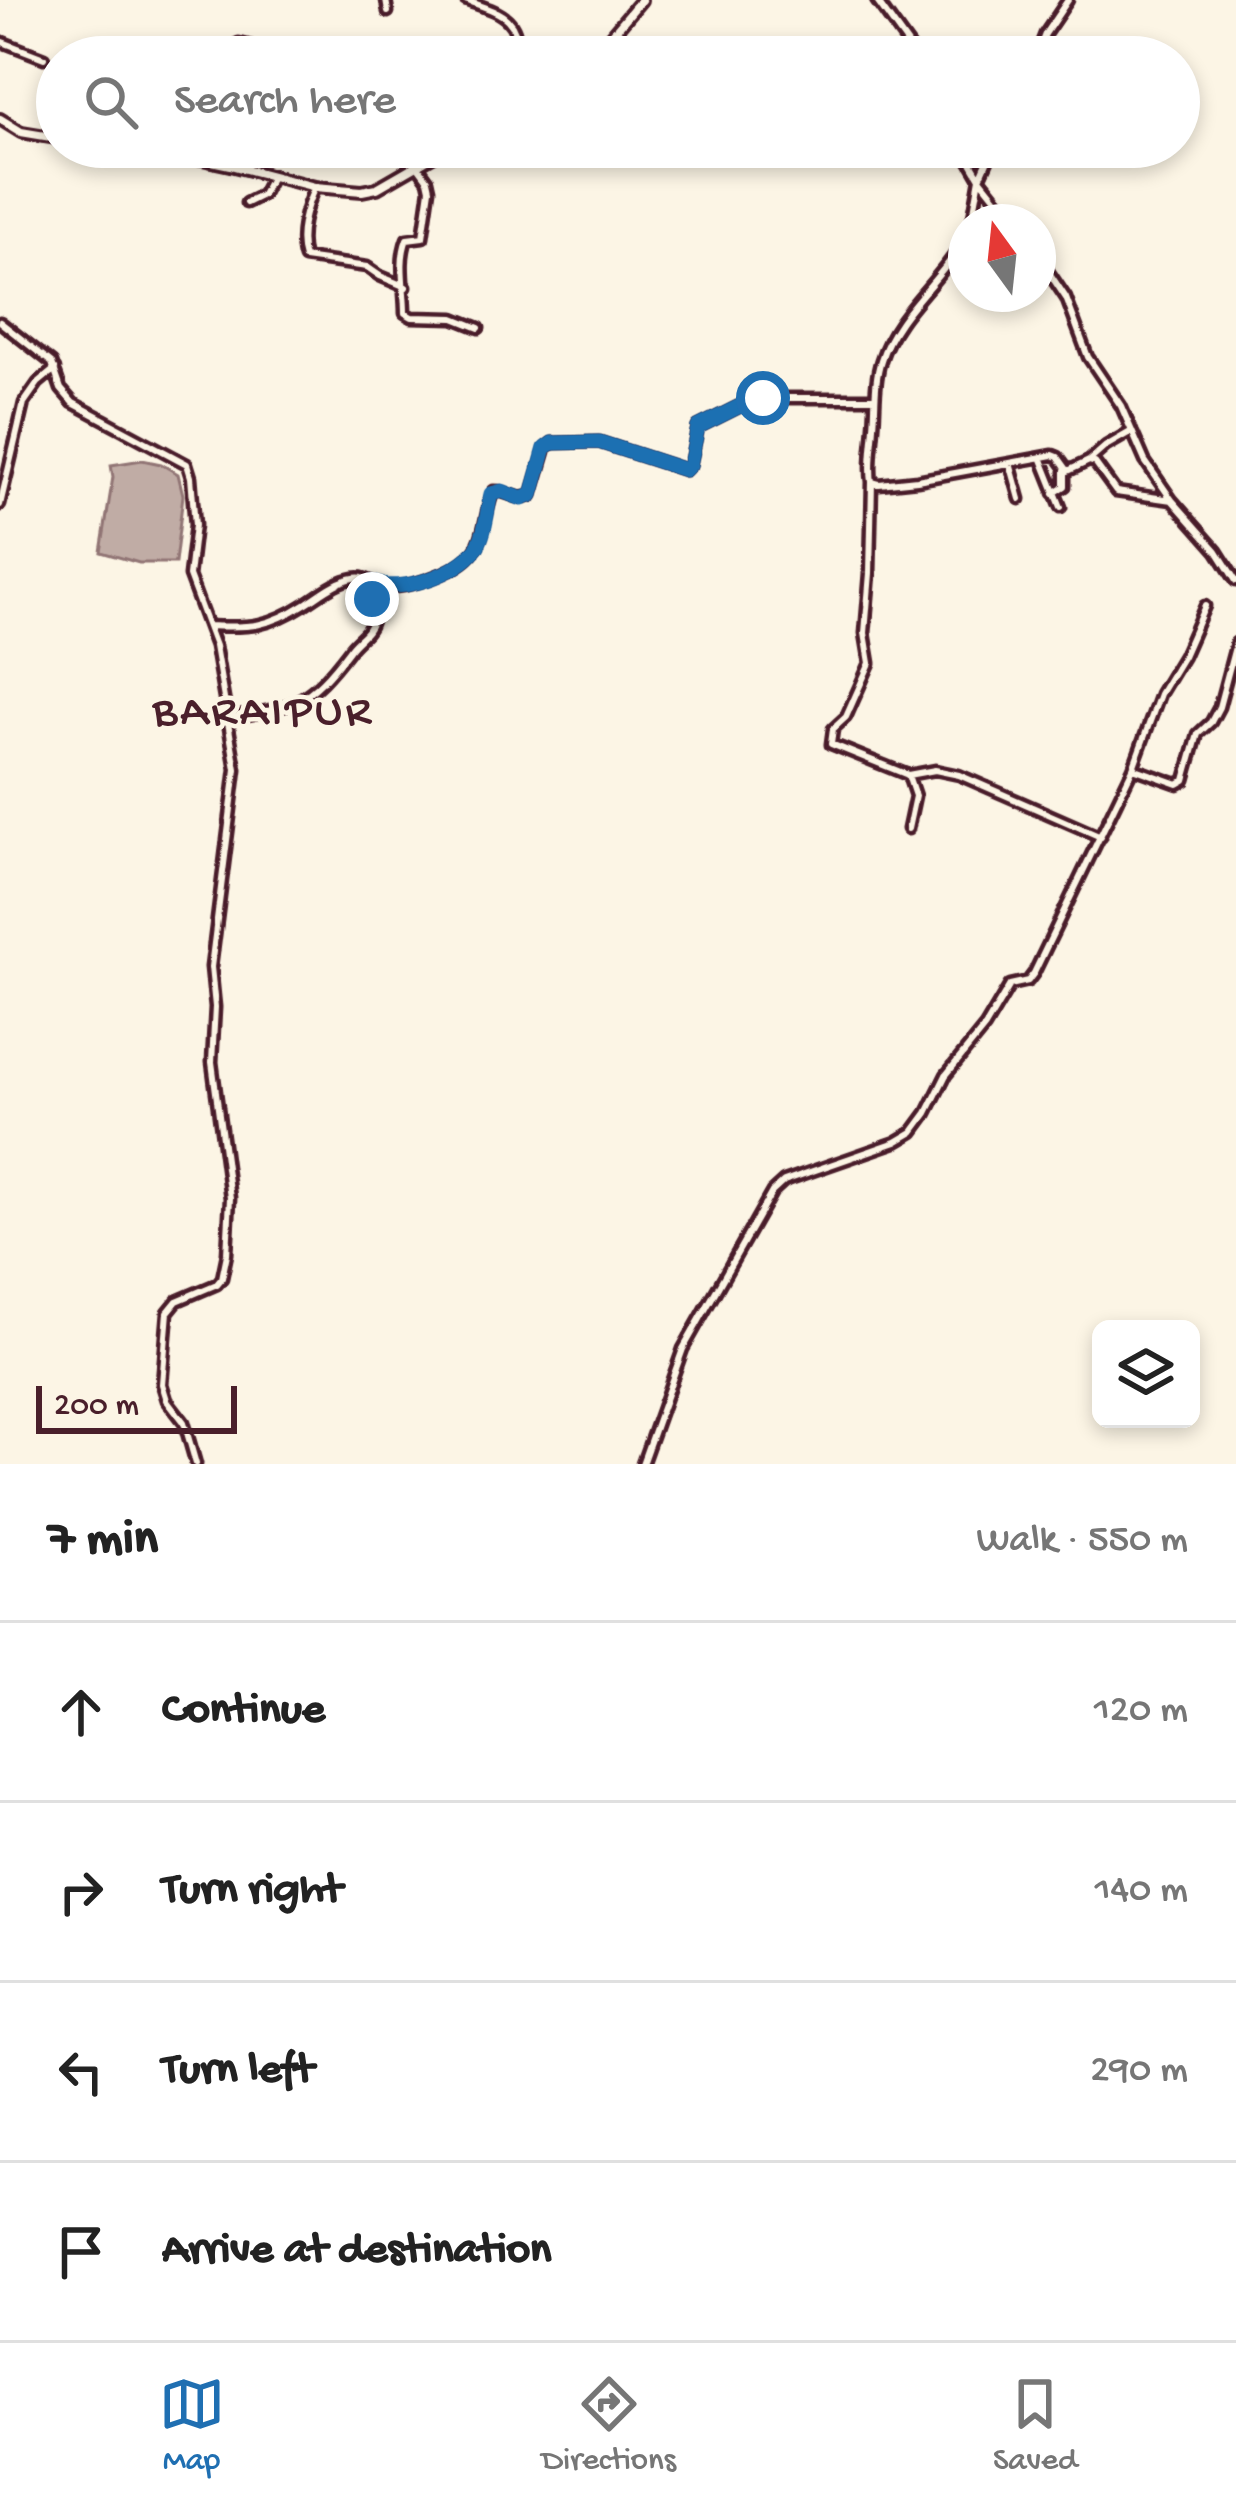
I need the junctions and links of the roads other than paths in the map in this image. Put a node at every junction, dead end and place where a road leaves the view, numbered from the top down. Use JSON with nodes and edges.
{"nodes":[{"id":1,"x":386,"y":0,"type":"edge"},
{"id":2,"x":465,"y":0,"type":"edge"},
{"id":3,"x":640,"y":0,"type":"edge"},
{"id":4,"x":876,"y":0,"type":"edge"},
{"id":5,"x":1068,"y":0,"type":"edge"},
{"id":6,"x":388,"y":12,"type":"dead end"},
{"id":7,"x":517,"y":36,"type":"edge"},
{"id":8,"x":610,"y":36,"type":"edge"},
{"id":9,"x":902,"y":36,"type":"edge"},
{"id":10,"x":1044,"y":36,"type":"edge"},
{"id":11,"x":0,"y":41,"type":"edge"},
{"id":12,"x":36,"y":55,"type":"edge"},
{"id":13,"x":0,"y":119,"type":"edge"},
{"id":14,"x":36,"y":134,"type":"edge"},
{"id":15,"x":242,"y":168,"type":"edge"},
{"id":16,"x":411,"y":168,"type":"edge"},
{"id":17,"x":419,"y":168,"type":"edge"},
{"id":18,"x":974,"y":168,"type":"edge"},
{"id":19,"x":984,"y":168,"type":"edge"},
{"id":20,"x":272,"y":176,"type":"junction"},
{"id":21,"x":980,"y":178,"type":"junction"},
{"id":22,"x":315,"y":187,"type":"junction"},
{"id":23,"x":246,"y":203,"type":"dead end"},
{"id":24,"x":975,"y":204,"type":"edge"},
{"id":25,"x":1001,"y":204,"type":"edge"},
{"id":26,"x":948,"y":263,"type":"edge"},
{"id":27,"x":1056,"y":283,"type":"edge"},
{"id":28,"x":406,"y":287,"type":"junction"},
{"id":29,"x":0,"y":322,"type":"edge"},
{"id":30,"x":479,"y":328,"type":"dead end"},
{"id":31,"x":55,"y":369,"type":"junction"},
{"id":32,"x":875,"y":398,"type":"junction"},
{"id":33,"x":1132,"y":431,"type":"junction"},
{"id":34,"x":1041,"y":457,"type":"junction"},
{"id":35,"x":1089,"y":461,"type":"junction"},
{"id":36,"x":1010,"y":463,"type":"junction"},
{"id":37,"x":1065,"y":470,"type":"junction"},
{"id":38,"x":872,"y":479,"type":"junction"},
{"id":39,"x":1054,"y":493,"type":"junction"},
{"id":40,"x":1020,"y":499,"type":"dead end"},
{"id":41,"x":1172,"y":500,"type":"junction"},
{"id":42,"x":0,"y":505,"type":"edge"},
{"id":43,"x":1061,"y":507,"type":"dead end"},
{"id":44,"x":1236,"y":581,"type":"edge"},
{"id":45,"x":373,"y":582,"type":"junction"},
{"id":46,"x":1205,"y":606,"type":"dead end"},
{"id":47,"x":208,"y":626,"type":"junction"},
{"id":48,"x":1236,"y":643,"type":"edge"},
{"id":49,"x":229,"y":718,"type":"junction"},
{"id":50,"x":1133,"y":768,"type":"junction"},
{"id":51,"x":908,"y":775,"type":"junction"},
{"id":52,"x":908,"y":829,"type":"dead end"},
{"id":53,"x":1101,"y":837,"type":"junction"},
{"id":54,"x":196,"y":1464,"type":"edge"},
{"id":55,"x":642,"y":1464,"type":"edge"}],
"edges":[{"from":1,"to":6,"type":"street"},
{"from":2,"to":7,"type":"street"},
{"from":3,"to":8,"type":"street"},
{"from":4,"to":9,"type":"street"},
{"from":5,"to":10,"type":"street"},
{"from":11,"to":12,"type":"street"},
{"from":13,"to":14,"type":"street"},
{"from":15,"to":20,"type":"street"},
{"from":16,"to":22,"type":"street"},
{"from":17,"to":28,"type":"street"},
{"from":18,"to":21,"type":"street"},
{"from":19,"to":21,"type":"street"},
{"from":20,"to":22,"type":"street"},
{"from":20,"to":23,"type":"street"},
{"from":21,"to":24,"type":"street"},
{"from":21,"to":25,"type":"street"},
{"from":22,"to":28,"type":"street"},
{"from":26,"to":32,"type":"street"},
{"from":27,"to":33,"type":"street"},
{"from":28,"to":30,"type":"street"},
{"from":29,"to":31,"type":"street"},
{"from":31,"to":42,"type":"street"},
{"from":31,"to":47,"type":"street"},
{"from":32,"to":38,"type":"street"},
{"from":32,"to":45,"type":"street"},
{"from":33,"to":35,"type":"street"},
{"from":33,"to":41,"type":"street"},
{"from":34,"to":36,"type":"street"},
{"from":34,"to":37,"type":"street"},
{"from":34,"to":39,"type":"street"},
{"from":35,"to":37,"type":"street"},
{"from":35,"to":41,"type":"street"},
{"from":36,"to":38,"type":"street"},
{"from":36,"to":40,"type":"street"},
{"from":37,"to":39,"type":"street"},
{"from":38,"to":51,"type":"street"},
{"from":39,"to":43,"type":"street"},
{"from":41,"to":44,"type":"street"},
{"from":45,"to":47,"type":"street"},
{"from":45,"to":49,"type":"street"},
{"from":46,"to":50,"type":"street"},
{"from":47,"to":49,"type":"street"},
{"from":48,"to":50,"type":"street"},
{"from":49,"to":54,"type":"street"},
{"from":50,"to":53,"type":"street"},
{"from":51,"to":52,"type":"street"},
{"from":51,"to":53,"type":"street"},
{"from":53,"to":55,"type":"street"}]}
